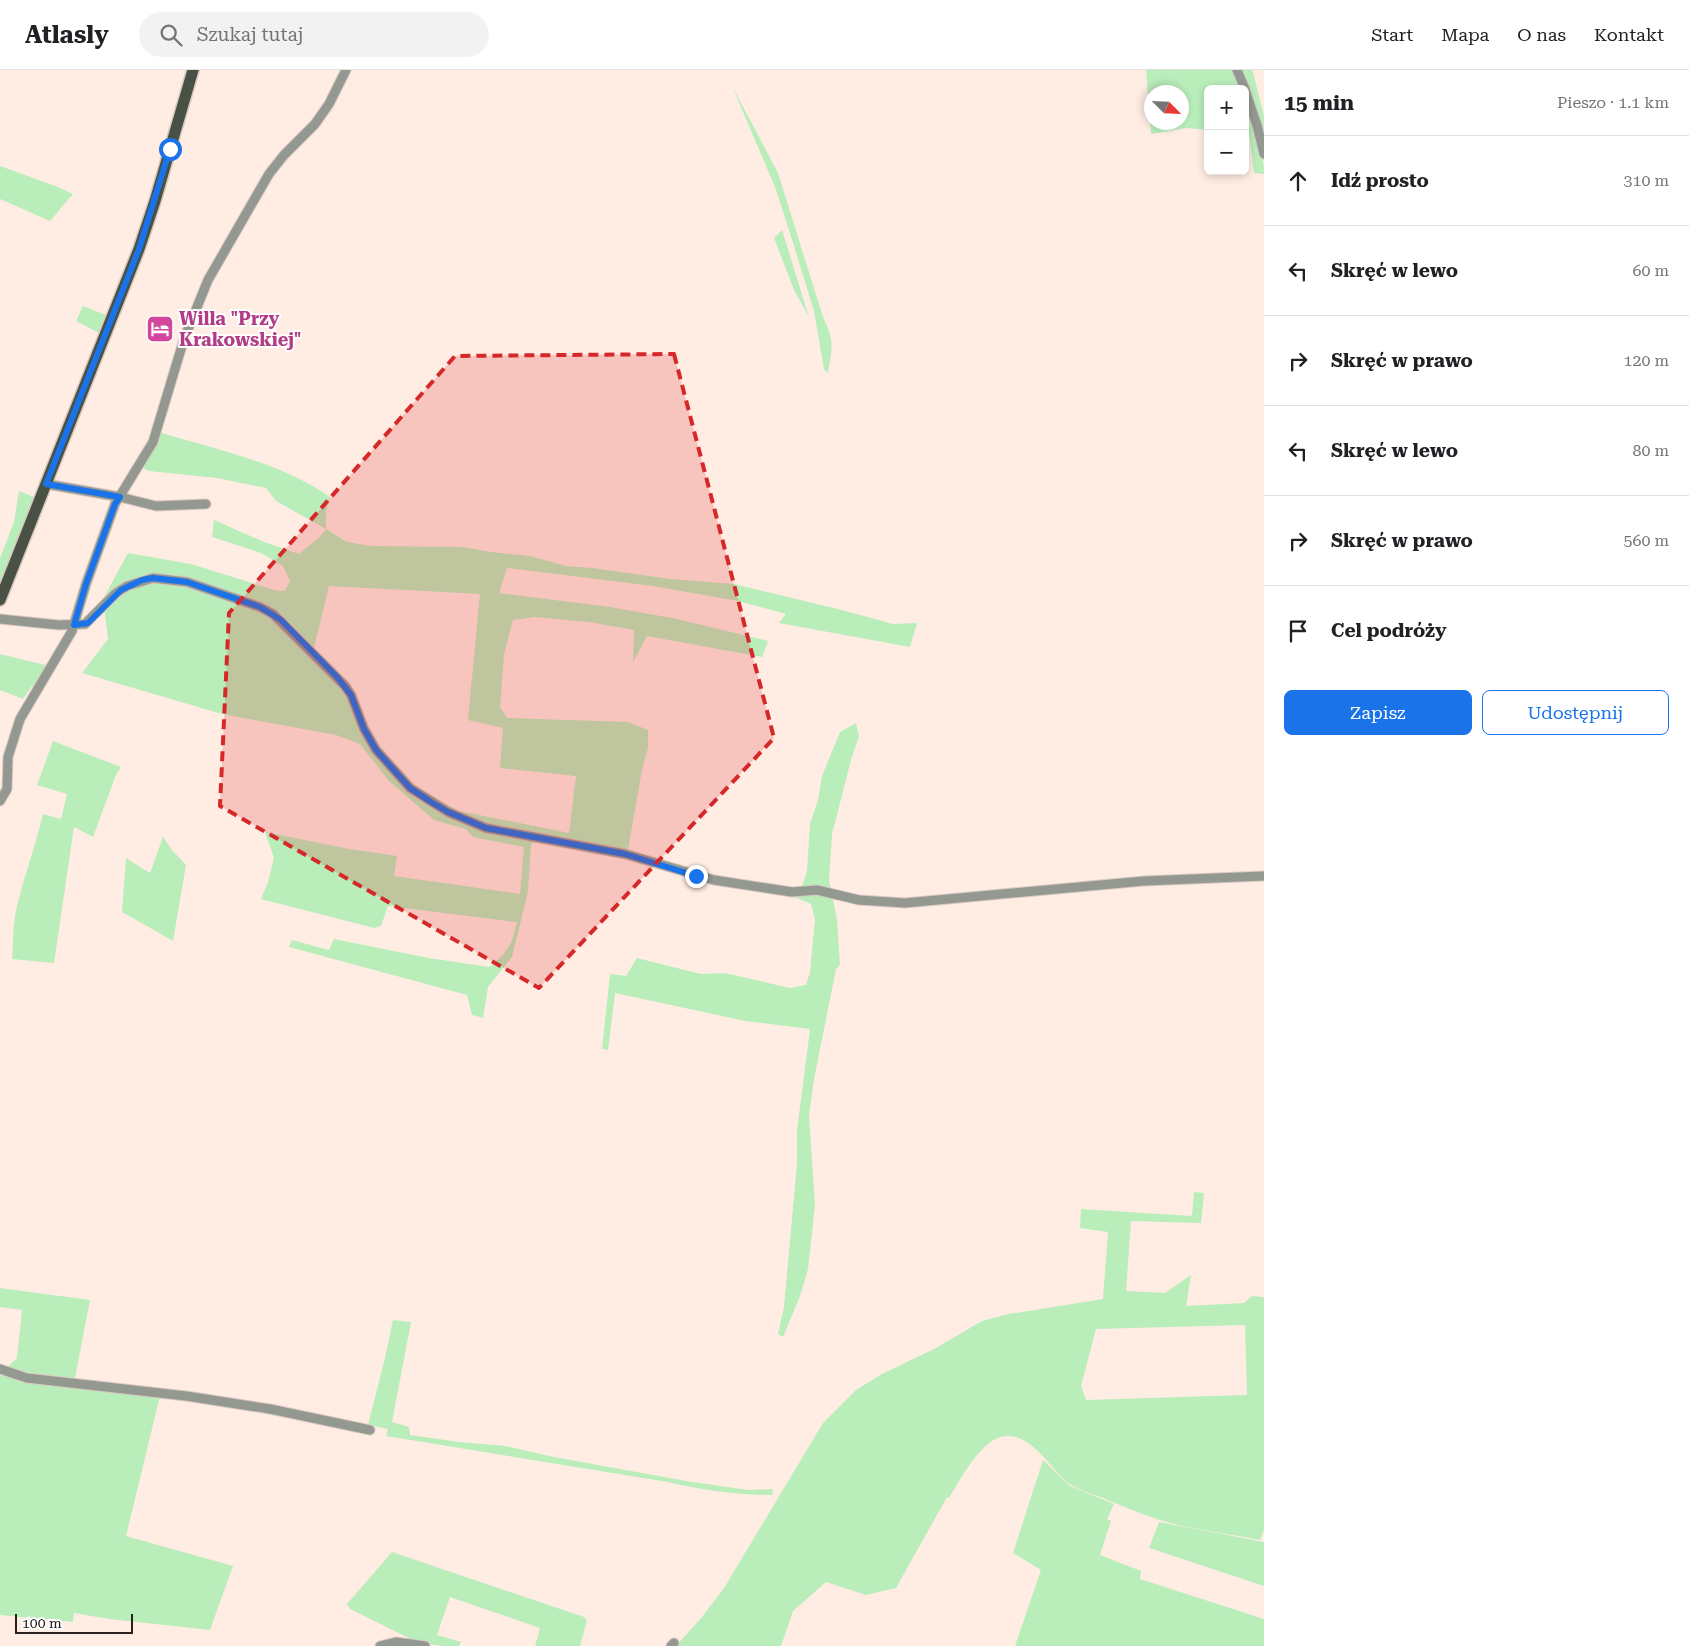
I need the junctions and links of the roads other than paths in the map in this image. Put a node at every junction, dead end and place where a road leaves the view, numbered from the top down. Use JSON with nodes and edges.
{"nodes":[{"id":1,"x":193,"y":70,"type":"edge"},
{"id":2,"x":346,"y":70,"type":"edge"},
{"id":3,"x":1237,"y":70,"type":"edge"},
{"id":4,"x":1243,"y":85,"type":"edge"},
{"id":5,"x":1249,"y":102,"type":"edge"},
{"id":6,"x":1264,"y":154,"type":"edge"},
{"id":7,"x":46,"y":484,"type":"junction"},
{"id":8,"x":120,"y":497,"type":"junction"},
{"id":9,"x":206,"y":504,"type":"dead end"},
{"id":10,"x":0,"y":600,"type":"edge"},
{"id":11,"x":0,"y":619,"type":"edge"},
{"id":12,"x":74,"y":625,"type":"junction"},
{"id":13,"x":0,"y":801,"type":"edge"},
{"id":14,"x":1264,"y":876,"type":"edge"},
{"id":15,"x":0,"y":1369,"type":"edge"},
{"id":16,"x":370,"y":1430,"type":"dead end"},
{"id":17,"x":380,"y":1646,"type":"edge"},
{"id":18,"x":425,"y":1646,"type":"edge"}],
"edges":[{"from":1,"to":7,"type":"main road"},
{"from":2,"to":8,"type":"street"},
{"from":3,"to":4,"type":"street"},
{"from":5,"to":6,"type":"street"},
{"from":7,"to":8,"type":"street"},
{"from":7,"to":10,"type":"main road"},
{"from":8,"to":9,"type":"street"},
{"from":8,"to":12,"type":"street"},
{"from":11,"to":12,"type":"street"},
{"from":12,"to":13,"type":"street"},
{"from":12,"to":14,"type":"street"},
{"from":15,"to":16,"type":"street"},
{"from":17,"to":18,"type":"street"}]}
